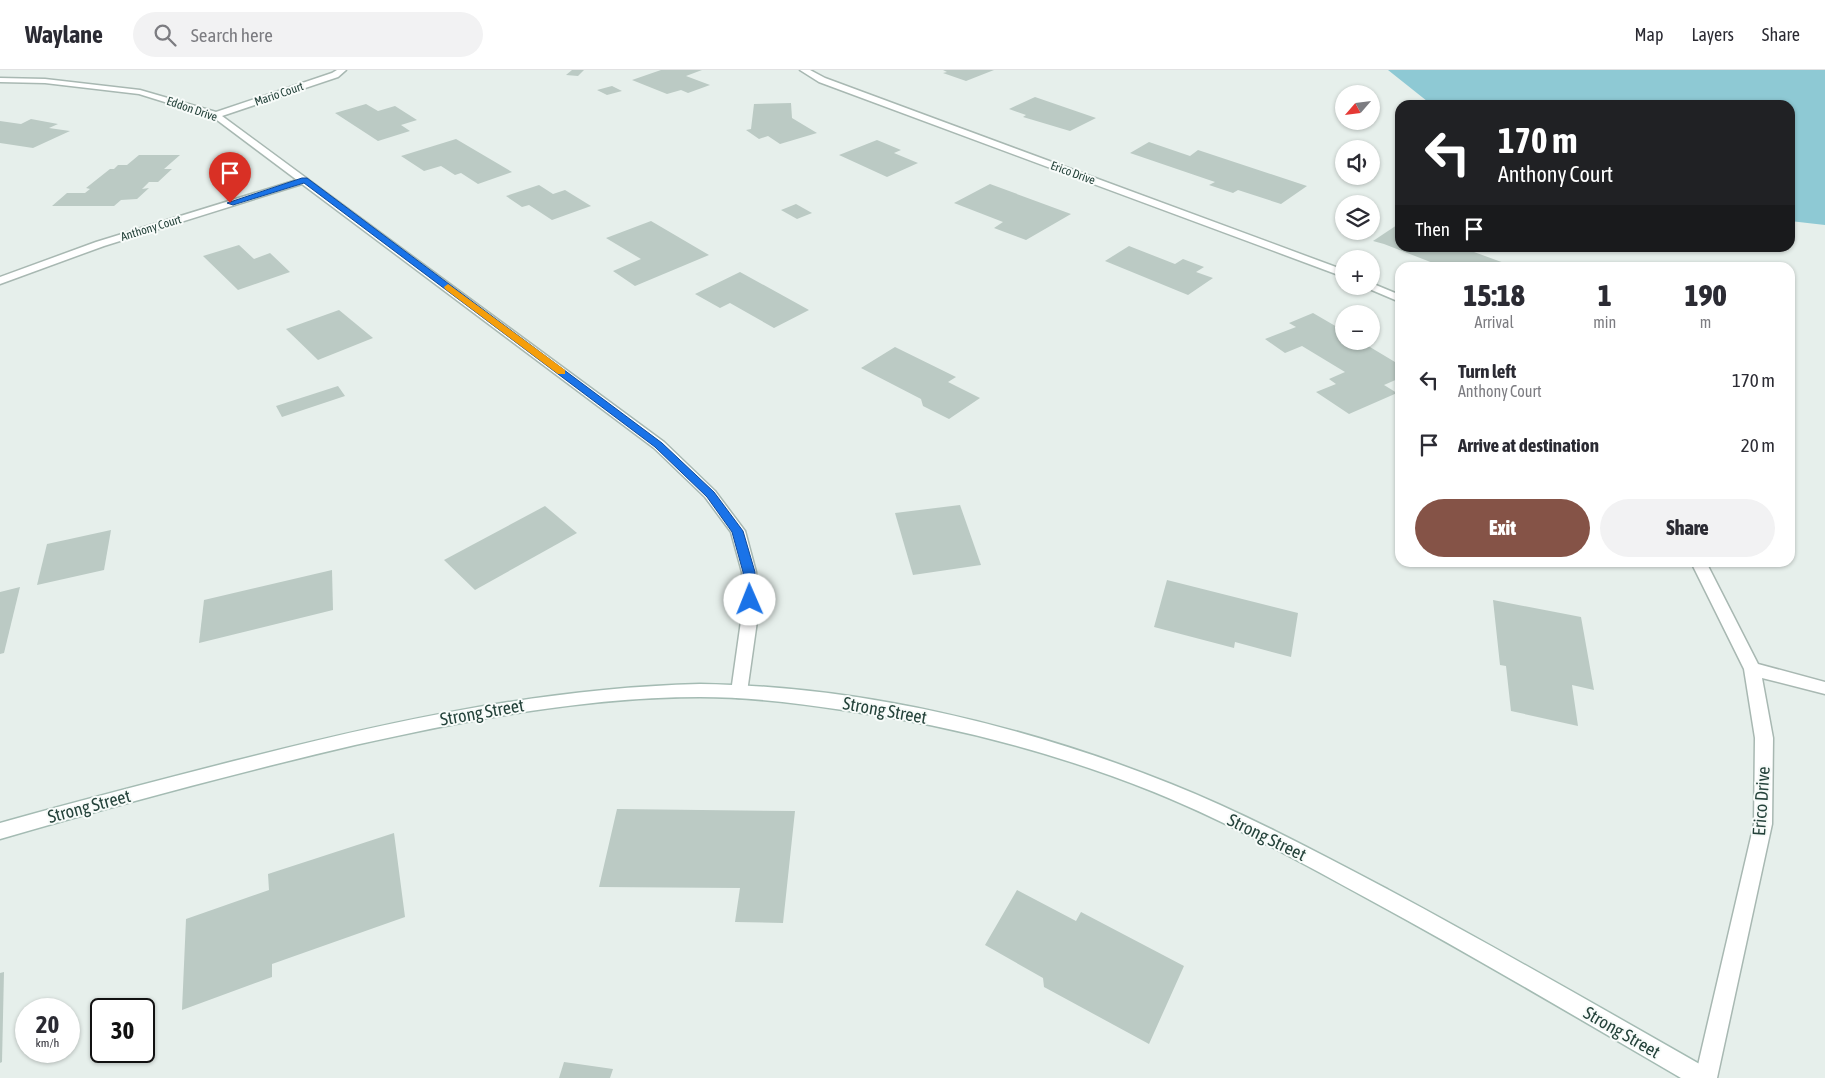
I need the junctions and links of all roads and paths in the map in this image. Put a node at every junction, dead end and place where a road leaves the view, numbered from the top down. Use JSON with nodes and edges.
{"nodes":[{"id":1,"x":342,"y":70,"type":"edge"},
{"id":2,"x":804,"y":70,"type":"edge"},
{"id":3,"x":0,"y":80,"type":"edge"},
{"id":4,"x":216,"y":115,"type":"junction"},
{"id":5,"x":305,"y":180,"type":"junction"},
{"id":6,"x":1335,"y":271,"type":"edge"},
{"id":7,"x":0,"y":281,"type":"edge"},
{"id":8,"x":1380,"y":290,"type":"edge"},
{"id":9,"x":1395,"y":297,"type":"edge"},
{"id":10,"x":1700,"y":567,"type":"edge"},
{"id":11,"x":1752,"y":670,"type":"junction"},
{"id":12,"x":1825,"y":688,"type":"edge"},
{"id":13,"x":739,"y":692,"type":"junction"},
{"id":14,"x":0,"y":830,"type":"edge"},
{"id":15,"x":1702,"y":1078,"type":"edge"},
{"id":16,"x":1706,"y":1078,"type":"edge"}],
"edges":[{"from":1,"to":4,"type":"street","name":"Mario Court"},
{"from":2,"to":6,"type":"street","name":"Erico Drive"},
{"from":3,"to":4,"type":"street","name":"Eddon Drive"},
{"from":4,"to":5,"type":"street","name":"Eddon Drive"},
{"from":5,"to":7,"type":"street","name":"Anthony Court"},
{"from":5,"to":13,"type":"street","name":"Eddon Drive"},
{"from":8,"to":9,"type":"street"},
{"from":10,"to":11,"type":"street","name":"Erico Drive"},
{"from":11,"to":12,"type":"street"},
{"from":11,"to":16,"type":"street","name":"Erico Drive"},
{"from":13,"to":14,"type":"street","name":"Strong Street"},
{"from":13,"to":15,"type":"street","name":"Strong Street"}]}
